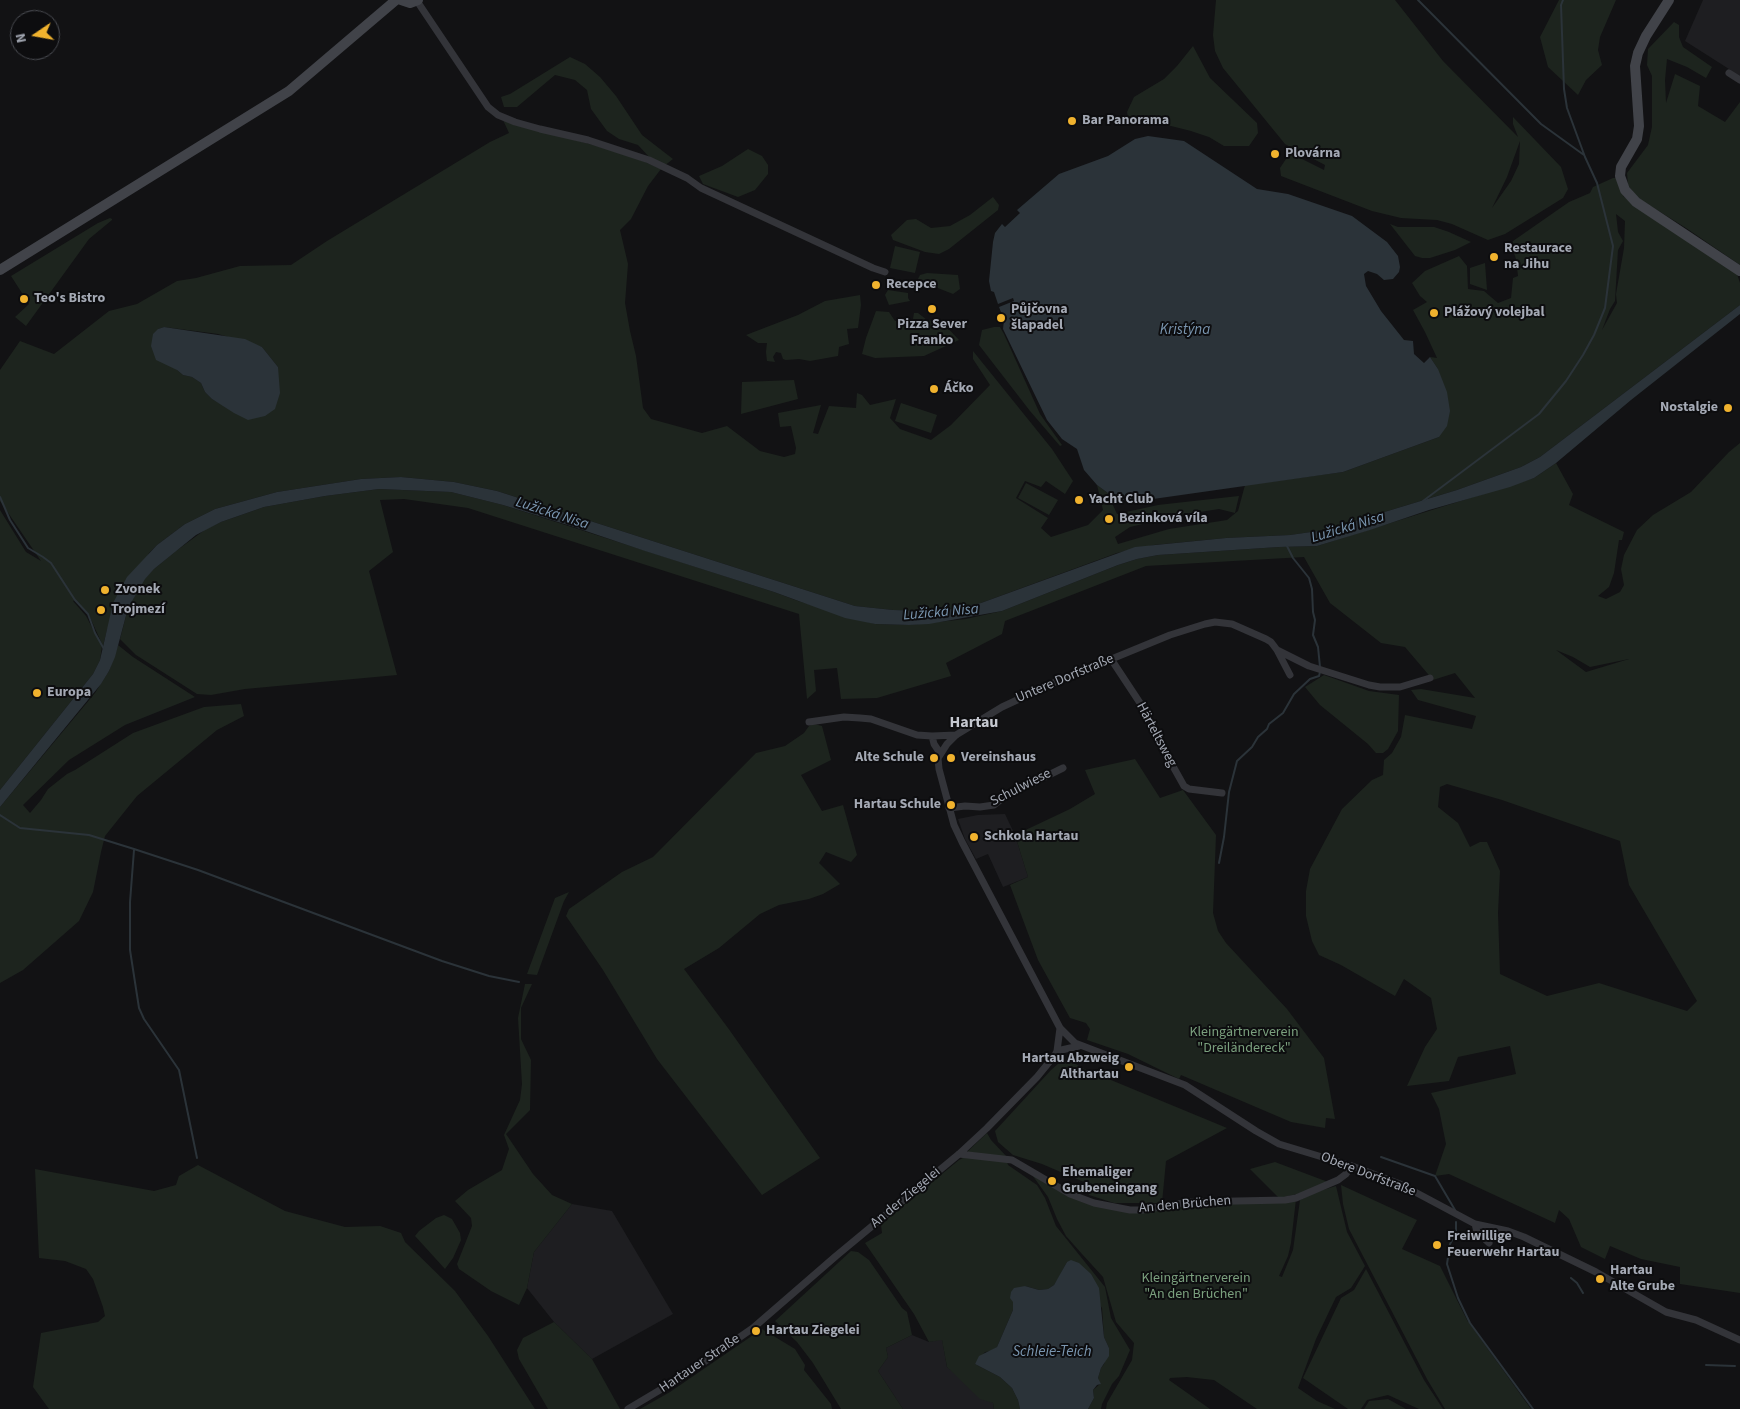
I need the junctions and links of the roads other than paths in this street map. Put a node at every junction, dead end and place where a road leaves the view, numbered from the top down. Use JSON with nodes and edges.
{"nodes":[{"id":1,"x":396,"y":0,"type":"edge"},
{"id":2,"x":401,"y":0,"type":"edge"},
{"id":3,"x":417,"y":0,"type":"edge"},
{"id":4,"x":1669,"y":0,"type":"edge"},
{"id":5,"x":1729,"y":73,"type":"dead end"},
{"id":6,"x":1740,"y":80,"type":"edge"},
{"id":7,"x":0,"y":270,"type":"edge"},
{"id":8,"x":1740,"y":271,"type":"edge"},
{"id":9,"x":885,"y":272,"type":"dead end"},
{"id":10,"x":1277,"y":650,"type":"junction"},
{"id":11,"x":1112,"y":659,"type":"junction"},
{"id":12,"x":1290,"y":675,"type":"dead end"},
{"id":13,"x":1430,"y":678,"type":"dead end"},
{"id":14,"x":809,"y":722,"type":"dead end"},
{"id":15,"x":956,"y":734,"type":"junction"},
{"id":16,"x":932,"y":736,"type":"junction"},
{"id":17,"x":940,"y":753,"type":"junction"},
{"id":18,"x":1063,"y":768,"type":"dead end"},
{"id":19,"x":1222,"y":793,"type":"dead end"},
{"id":20,"x":949,"y":808,"type":"junction"},
{"id":21,"x":1060,"y":1028,"type":"junction"},
{"id":22,"x":1079,"y":1046,"type":"junction"},
{"id":23,"x":1057,"y":1051,"type":"junction"},
{"id":24,"x":959,"y":1154,"type":"junction"},
{"id":25,"x":1352,"y":1166,"type":"junction"},
{"id":26,"x":1475,"y":1224,"type":"junction"},
{"id":27,"x":1489,"y":1242,"type":"dead end"},
{"id":28,"x":745,"y":1334,"type":"joint"},
{"id":29,"x":1740,"y":1340,"type":"edge"},
{"id":30,"x":628,"y":1409,"type":"edge"}],
"edges":[{"from":1,"to":7,"type":"main road"},
{"from":2,"to":3,"type":"main road"},
{"from":3,"to":9,"type":"street"},
{"from":4,"to":8,"type":"main road"},
{"from":5,"to":6,"type":"street"},
{"from":10,"to":11,"type":"street","name":"Untere Dorfstraße"},
{"from":10,"to":12,"type":"street"},
{"from":10,"to":13,"type":"street","name":"Untere Dorfstraße"},
{"from":11,"to":15,"type":"street","name":"Untere Dorfstraße"},
{"from":11,"to":19,"type":"street","name":"Härteltsweg"},
{"from":14,"to":16,"type":"street"},
{"from":15,"to":16,"type":"street"},
{"from":15,"to":17,"type":"street","name":"Untere Dorfstraße"},
{"from":16,"to":17,"type":"street"},
{"from":17,"to":20,"type":"street"},
{"from":18,"to":20,"type":"street","name":"Schulwiese"},
{"from":20,"to":21,"type":"street"},
{"from":21,"to":22,"type":"street"},
{"from":21,"to":23,"type":"street"},
{"from":22,"to":23,"type":"street"},
{"from":22,"to":25,"type":"street","name":"Obere Dorfstraße"},
{"from":23,"to":24,"type":"street","name":"An der Ziegelei"},
{"from":24,"to":25,"type":"street","name":"An den Brüchen"},
{"from":24,"to":28,"type":"street","name":"An der Ziegelei"},
{"from":25,"to":26,"type":"street","name":"Obere Dorfstraße"},
{"from":26,"to":27,"type":"street"},
{"from":26,"to":29,"type":"street","name":"Obere Dorfstraße"},
{"from":28,"to":30,"type":"street","name":"Hartauer Straße"}]}
